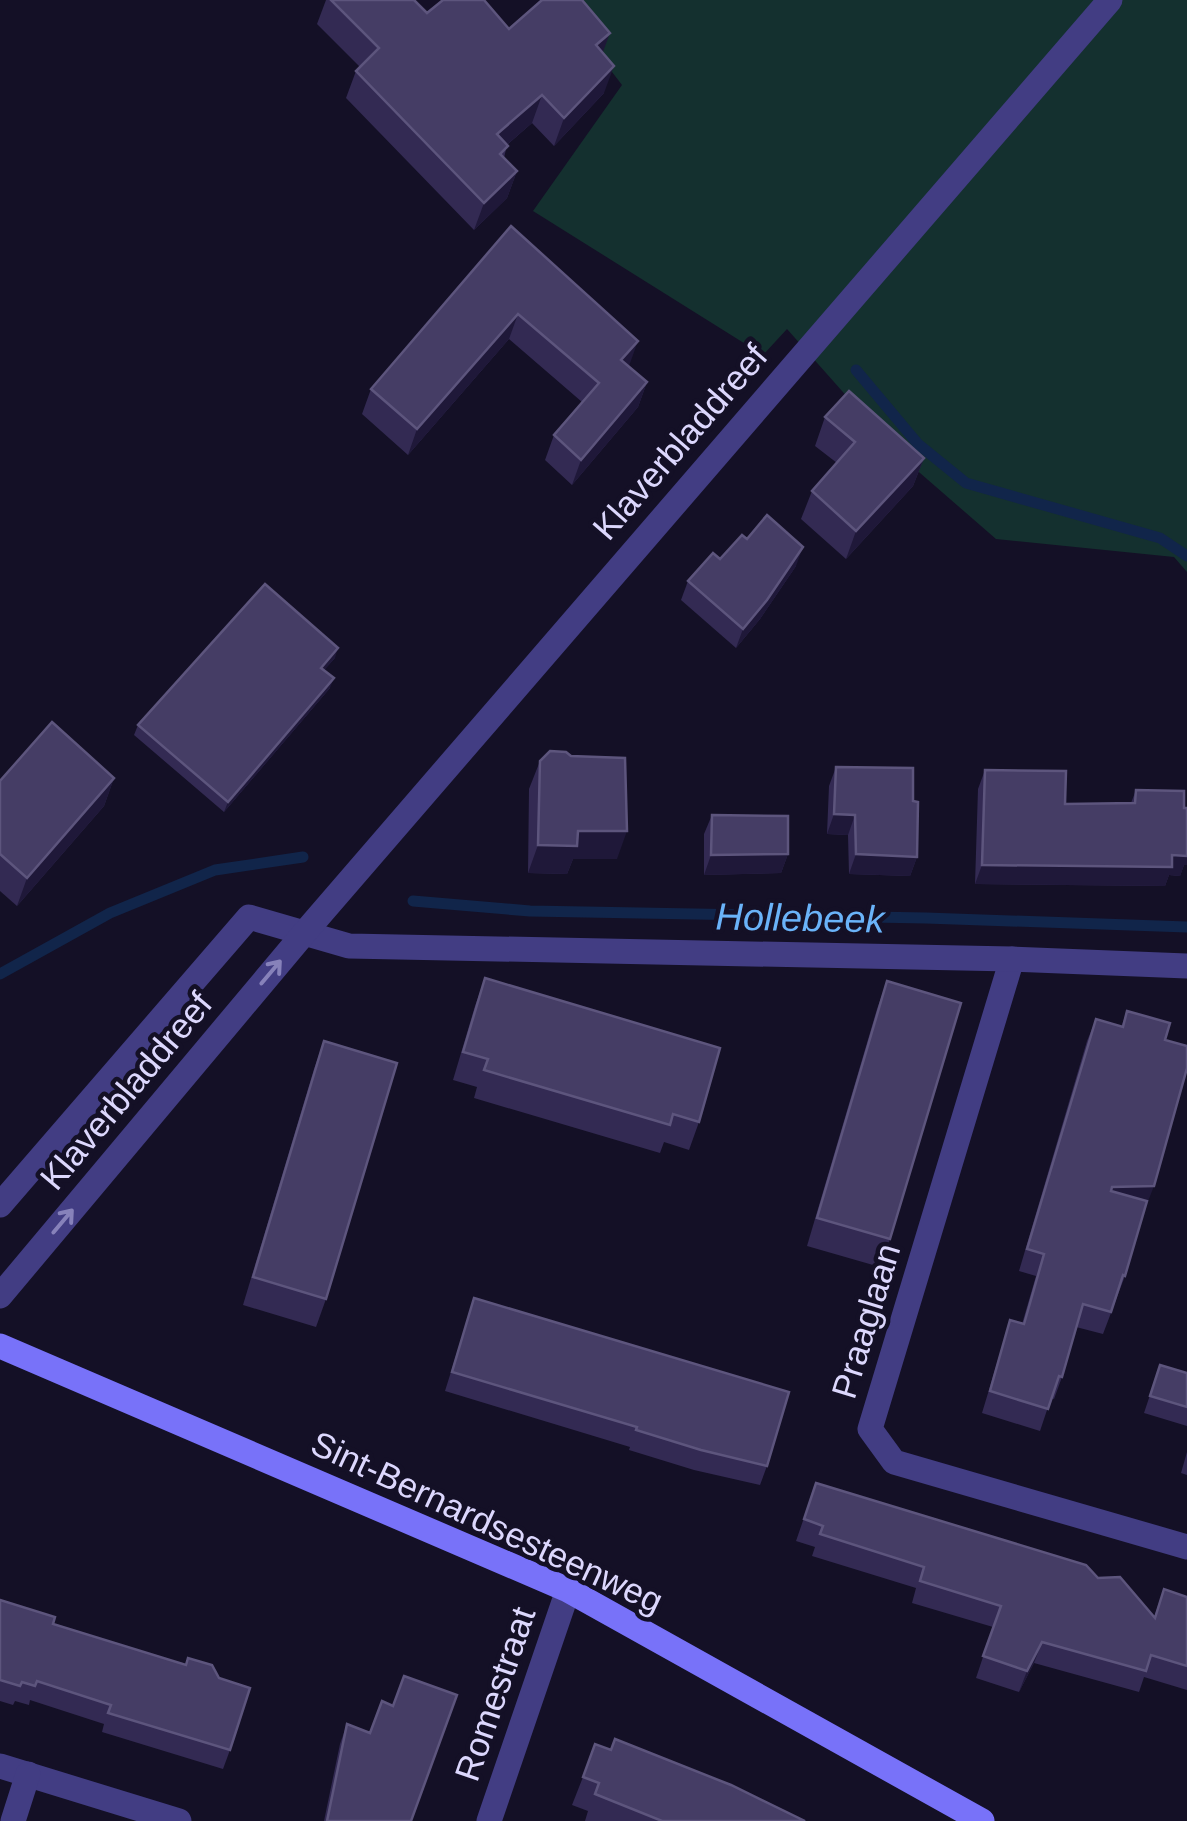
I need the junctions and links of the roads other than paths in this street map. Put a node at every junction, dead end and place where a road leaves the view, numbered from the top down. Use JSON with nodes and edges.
{"nodes":[{"id":1,"x":1110,"y":0,"type":"edge"},
{"id":2,"x":306,"y":931,"type":"junction"},
{"id":3,"x":1012,"y":959,"type":"junction"},
{"id":4,"x":1187,"y":966,"type":"edge"},
{"id":5,"x":0,"y":1205,"type":"edge"},
{"id":6,"x":0,"y":1296,"type":"edge"},
{"id":7,"x":0,"y":1346,"type":"edge"},
{"id":8,"x":1187,"y":1547,"type":"edge"},
{"id":9,"x":568,"y":1590,"type":"junction"},
{"id":10,"x":0,"y":1766,"type":"edge"},
{"id":11,"x":28,"y":1774,"type":"junction"},
{"id":12,"x":14,"y":1821,"type":"edge"},
{"id":13,"x":179,"y":1821,"type":"edge"},
{"id":14,"x":488,"y":1821,"type":"edge"},
{"id":15,"x":982,"y":1821,"type":"edge"}],
"edges":[{"from":1,"to":2,"type":"street","name":"Klaverbladdreef"},
{"from":2,"to":3,"type":"street"},
{"from":2,"to":5,"type":"street","name":"Klaverbladdreef"},
{"from":6,"to":2,"type":"street","name":"Klaverbladdreef","one_way":true},
{"from":3,"to":4,"type":"street"},
{"from":3,"to":8,"type":"street","name":"Praaglaan"},
{"from":7,"to":9,"type":"main road","name":"Sint-Bernardsesteenweg"},
{"from":9,"to":14,"type":"street","name":"Romestraat"},
{"from":9,"to":15,"type":"main road","name":"Sint-Bernardsesteenweg"},
{"from":10,"to":11,"type":"street"},
{"from":11,"to":12,"type":"street"},
{"from":11,"to":13,"type":"street"}]}
